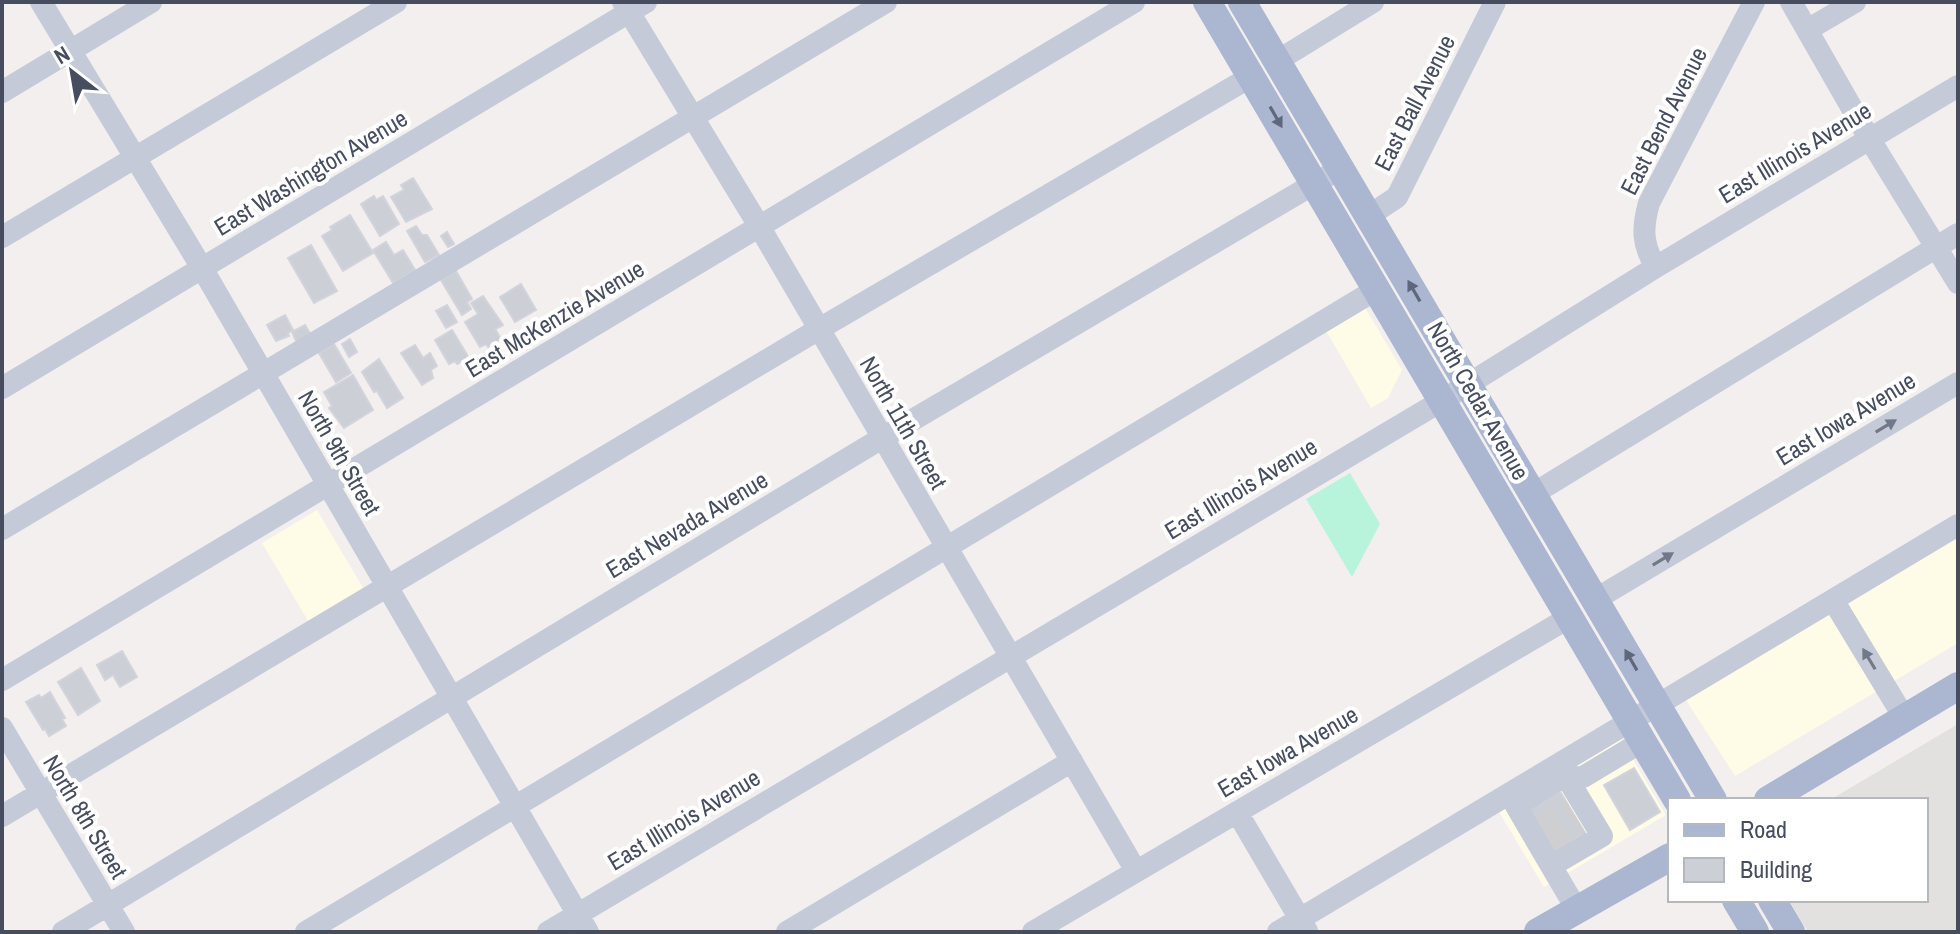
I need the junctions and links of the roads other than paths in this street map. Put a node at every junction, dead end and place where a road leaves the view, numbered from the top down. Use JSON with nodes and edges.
{"nodes":[{"id":1,"x":41,"y":2,"type":"edge"},
{"id":2,"x":151,"y":2,"type":"edge"},
{"id":3,"x":396,"y":2,"type":"edge"},
{"id":4,"x":886,"y":2,"type":"edge"},
{"id":5,"x":1134,"y":2,"type":"edge"},
{"id":6,"x":1207,"y":2,"type":"edge"},
{"id":7,"x":1227,"y":2,"type":"edge"},
{"id":8,"x":1242,"y":2,"type":"edge"},
{"id":9,"x":1373,"y":2,"type":"edge"},
{"id":10,"x":1495,"y":2,"type":"edge"},
{"id":11,"x":1754,"y":2,"type":"edge"},
{"id":12,"x":1791,"y":2,"type":"edge"},
{"id":13,"x":1855,"y":2,"type":"edge"},
{"id":14,"x":633,"y":5,"type":"edge"},
{"id":15,"x":1807,"y":30,"type":"junction"},
{"id":16,"x":71,"y":50,"type":"junction"},
{"id":17,"x":1277,"y":61,"type":"junction"},
{"id":18,"x":1252,"y":76,"type":"junction"},
{"id":19,"x":1958,"y":86,"type":"edge"},
{"id":20,"x":2,"y":92,"type":"edge"},
{"id":21,"x":692,"y":116,"type":"junction"},
{"id":22,"x":1869,"y":138,"type":"junction"},
{"id":23,"x":135,"y":158,"type":"junction"},
{"id":24,"x":1341,"y":168,"type":"junction"},
{"id":25,"x":1315,"y":184,"type":"junction"},
{"id":26,"x":1370,"y":215,"type":"junction"},
{"id":27,"x":759,"y":226,"type":"junction"},
{"id":28,"x":1958,"y":234,"type":"edge"},
{"id":29,"x":2,"y":237,"type":"edge"},
{"id":30,"x":1937,"y":247,"type":"junction"},
{"id":31,"x":1656,"y":267,"type":"junction"},
{"id":32,"x":202,"y":268,"type":"junction"},
{"id":33,"x":1958,"y":283,"type":"edge"},
{"id":34,"x":1377,"y":289,"type":"junction"},
{"id":35,"x":819,"y":329,"type":"junction"},
{"id":36,"x":263,"y":374,"type":"junction"},
{"id":37,"x":1958,"y":383,"type":"edge"},
{"id":38,"x":1468,"y":384,"type":"junction"},
{"id":39,"x":2,"y":388,"type":"edge"},
{"id":40,"x":1443,"y":400,"type":"junction"},
{"id":41,"x":882,"y":438,"type":"junction"},
{"id":42,"x":1479,"y":461,"type":"junction"},
{"id":43,"x":328,"y":485,"type":"junction"},
{"id":44,"x":1533,"y":494,"type":"junction"},
{"id":45,"x":1958,"y":525,"type":"edge"},
{"id":46,"x":2,"y":529,"type":"edge"},
{"id":47,"x":946,"y":548,"type":"junction"},
{"id":48,"x":387,"y":587,"type":"junction"},
{"id":49,"x":1596,"y":599,"type":"junction"},
{"id":50,"x":1833,"y":600,"type":"junction"},
{"id":51,"x":1570,"y":617,"type":"junction"},
{"id":52,"x":1009,"y":656,"type":"junction"},
{"id":53,"x":2,"y":680,"type":"edge"},
{"id":54,"x":1958,"y":686,"type":"edge"},
{"id":55,"x":451,"y":697,"type":"junction"},
{"id":56,"x":1657,"y":705,"type":"junction"},
{"id":57,"x":1905,"y":719,"type":"junction"},
{"id":58,"x":2,"y":728,"type":"edge"},
{"id":59,"x":1637,"y":731,"type":"junction"},
{"id":60,"x":1072,"y":761,"type":"junction"},
{"id":61,"x":40,"y":794,"type":"junction"},
{"id":62,"x":1676,"y":798,"type":"edge"},
{"id":63,"x":1712,"y":798,"type":"edge"},
{"id":64,"x":1771,"y":798,"type":"edge"},
{"id":65,"x":1577,"y":804,"type":"junction"},
{"id":66,"x":515,"y":806,"type":"junction"},
{"id":67,"x":1237,"y":812,"type":"junction"},
{"id":68,"x":2,"y":816,"type":"edge"},
{"id":69,"x":1548,"y":856,"type":"junction"},
{"id":70,"x":1668,"y":858,"type":"edge"},
{"id":71,"x":1136,"y":871,"type":"junction"},
{"id":72,"x":1737,"y":902,"type":"edge"},
{"id":73,"x":1773,"y":902,"type":"edge"},
{"id":74,"x":108,"y":906,"type":"junction"},
{"id":75,"x":1577,"y":910,"type":"junction"},
{"id":76,"x":582,"y":923,"type":"edge"},
{"id":77,"x":1304,"y":926,"type":"edge"},
{"id":78,"x":63,"y":932,"type":"edge"},
{"id":79,"x":124,"y":932,"type":"edge"},
{"id":80,"x":306,"y":932,"type":"edge"},
{"id":81,"x":548,"y":932,"type":"edge"},
{"id":82,"x":787,"y":932,"type":"edge"},
{"id":83,"x":1033,"y":932,"type":"edge"},
{"id":84,"x":1278,"y":932,"type":"edge"},
{"id":85,"x":1538,"y":932,"type":"edge"},
{"id":86,"x":1755,"y":932,"type":"edge"},
{"id":87,"x":1791,"y":932,"type":"edge"}],
"edges":[{"from":1,"to":16,"type":"street","name":"North 9th Street"},
{"from":2,"to":16,"type":"street"},
{"from":3,"to":23,"type":"street"},
{"from":4,"to":21,"type":"street"},
{"from":5,"to":27,"type":"street","name":"East McKenzie Avenue"},
{"from":6,"to":18,"type":"main road","name":"North Cedar Avenue"},
{"from":7,"to":17,"type":"main road"},
{"from":8,"to":17,"type":"main road","name":"North Cedar Avenue"},
{"from":9,"to":17,"type":"street"},
{"from":10,"to":26,"type":"street","name":"East Ball Avenue"},
{"from":11,"to":31,"type":"street","name":"East Bend Avenue"},
{"from":12,"to":15,"type":"street"},
{"from":13,"to":15,"type":"street"},
{"from":14,"to":21,"type":"street","name":"North 11th Street"},
{"from":14,"to":32,"type":"street","name":"East Washington Avenue"},
{"from":15,"to":22,"type":"street"},
{"from":16,"to":20,"type":"street"},
{"from":16,"to":23,"type":"street","name":"North 9th Street"},
{"from":17,"to":24,"type":"main road","name":"North Cedar Avenue"},
{"from":18,"to":25,"type":"main road","name":"North Cedar Avenue","one_way":true},
{"from":18,"to":35,"type":"street"},
{"from":19,"to":22,"type":"street","name":"East Illinois Avenue"},
{"from":21,"to":27,"type":"street","name":"North 11th Street"},
{"from":21,"to":36,"type":"street"},
{"from":22,"to":30,"type":"street"},
{"from":22,"to":31,"type":"street","name":"East Illinois Avenue"},
{"from":23,"to":29,"type":"street"},
{"from":23,"to":32,"type":"street","name":"North 9th Street"},
{"from":24,"to":25,"type":"street","name":"East Nevada Avenue"},
{"from":24,"to":26,"type":"main road","name":"North Cedar Avenue"},
{"from":25,"to":34,"type":"main road","name":"North Cedar Avenue"},
{"from":25,"to":41,"type":"street","name":"East Nevada Avenue"},
{"from":38,"to":26,"type":"main road","name":"North Cedar Avenue","one_way":true},
{"from":27,"to":35,"type":"street","name":"North 11th Street"},
{"from":27,"to":43,"type":"street","name":"East McKenzie Avenue"},
{"from":28,"to":30,"type":"street"},
{"from":30,"to":33,"type":"street"},
{"from":30,"to":44,"type":"street"},
{"from":31,"to":38,"type":"street","name":"East Illinois Avenue"},
{"from":32,"to":36,"type":"street","name":"North 9th Street"},
{"from":32,"to":39,"type":"street","name":"East Washington Avenue"},
{"from":34,"to":40,"type":"main road","name":"North Cedar Avenue"},
{"from":34,"to":47,"type":"street"},
{"from":35,"to":41,"type":"street","name":"North 11th Street"},
{"from":35,"to":48,"type":"street"},
{"from":36,"to":43,"type":"street","name":"North 9th Street"},
{"from":36,"to":46,"type":"street"},
{"from":49,"to":37,"type":"street","name":"East Iowa Avenue","one_way":true},
{"from":38,"to":40,"type":"street","name":"East Illinois Avenue"},
{"from":38,"to":44,"type":"main road","name":"North Cedar Avenue"},
{"from":40,"to":42,"type":"main road","name":"North Cedar Avenue"},
{"from":40,"to":52,"type":"street","name":"East Illinois Avenue"},
{"from":41,"to":47,"type":"street","name":"North 11th Street"},
{"from":41,"to":55,"type":"street","name":"East Nevada Avenue"},
{"from":42,"to":49,"type":"main road"},
{"from":42,"to":51,"type":"main road","name":"North Cedar Avenue"},
{"from":43,"to":48,"type":"street","name":"North 9th Street"},
{"from":43,"to":53,"type":"street","name":"East McKenzie Avenue"},
{"from":44,"to":49,"type":"main road","name":"North Cedar Avenue"},
{"from":45,"to":50,"type":"street"},
{"from":47,"to":52,"type":"street","name":"North 11th Street"},
{"from":47,"to":66,"type":"street"},
{"from":48,"to":55,"type":"street","name":"North 9th Street"},
{"from":48,"to":61,"type":"street"},
{"from":56,"to":49,"type":"main road","name":"North Cedar Avenue","one_way":true},
{"from":50,"to":56,"type":"street"},
{"from":57,"to":50,"type":"street","one_way":true},
{"from":51,"to":59,"type":"main road","name":"North Cedar Avenue"},
{"from":51,"to":67,"type":"street","name":"East Iowa Avenue"},
{"from":52,"to":60,"type":"street","name":"North 11th Street"},
{"from":52,"to":76,"type":"street","name":"East Illinois Avenue"},
{"from":54,"to":57,"type":"main road"},
{"from":55,"to":66,"type":"street","name":"North 9th Street"},
{"from":55,"to":74,"type":"street","name":"East Nevada Avenue"},
{"from":56,"to":59,"type":"street"},
{"from":56,"to":63,"type":"main road","name":"North Cedar Avenue"},
{"from":57,"to":64,"type":"main road"},
{"from":58,"to":61,"type":"street","name":"North 8th Street"},
{"from":59,"to":62,"type":"main road","name":"North Cedar Avenue"},
{"from":59,"to":65,"type":"street"},
{"from":59,"to":77,"type":"street"},
{"from":60,"to":71,"type":"street","name":"North 11th Street"},
{"from":60,"to":82,"type":"street"},
{"from":61,"to":68,"type":"street"},
{"from":61,"to":74,"type":"street","name":"North 8th Street"},
{"from":65,"to":69,"type":"street"},
{"from":65,"to":69,"type":"street"},
{"from":66,"to":76,"type":"street","name":"North 9th Street"},
{"from":66,"to":80,"type":"street"},
{"from":67,"to":71,"type":"street","name":"East Iowa Avenue"},
{"from":67,"to":77,"type":"street"},
{"from":69,"to":75,"type":"street"},
{"from":70,"to":75,"type":"main road"},
{"from":71,"to":83,"type":"street","name":"East Iowa Avenue"},
{"from":72,"to":86,"type":"main road"},
{"from":73,"to":87,"type":"main road"},
{"from":74,"to":78,"type":"street","name":"East Nevada Avenue"},
{"from":74,"to":79,"type":"street","name":"North 8th Street"},
{"from":75,"to":85,"type":"main road"},
{"from":76,"to":81,"type":"street","name":"East Illinois Avenue"},
{"from":77,"to":84,"type":"street"}]}
